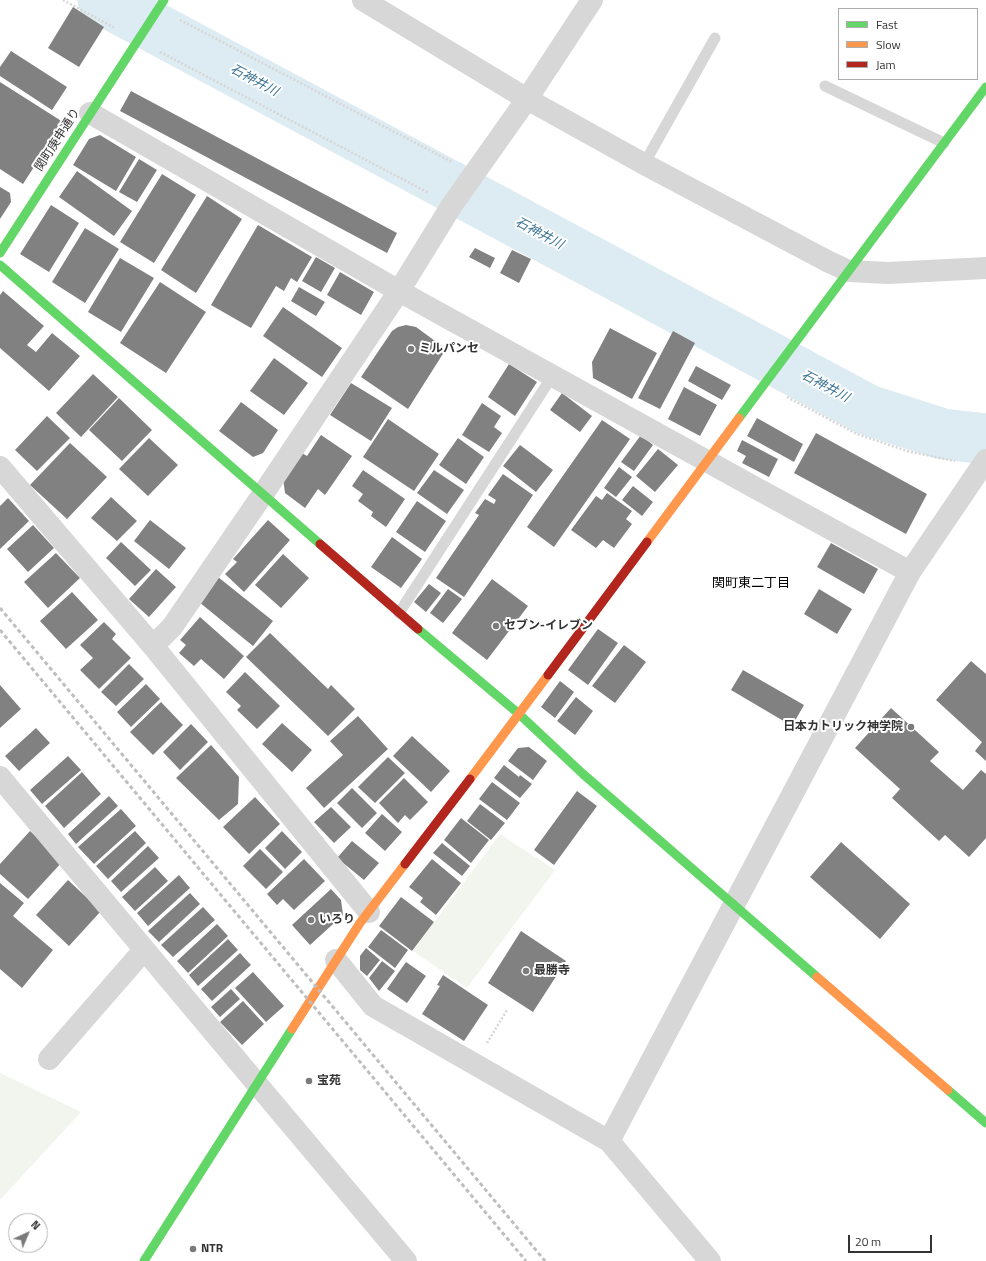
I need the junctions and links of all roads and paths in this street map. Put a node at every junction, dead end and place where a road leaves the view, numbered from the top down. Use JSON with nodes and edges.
{"nodes":[{"id":1,"x":63,"y":0,"type":"edge"},
{"id":2,"x":164,"y":0,"type":"edge"},
{"id":3,"x":363,"y":0,"type":"edge"},
{"id":4,"x":592,"y":0,"type":"edge"},
{"id":5,"x":159,"y":9,"type":"junction"},
{"id":6,"x":715,"y":38,"type":"dead end"},
{"id":7,"x":138,"y":40,"type":"junction"},
{"id":8,"x":825,"y":86,"type":"dead end"},
{"id":9,"x":986,"y":87,"type":"edge"},
{"id":10,"x":527,"y":99,"type":"junction"},
{"id":11,"x":90,"y":113,"type":"junction"},
{"id":12,"x":944,"y":143,"type":"junction"},
{"id":13,"x":644,"y":164,"type":"junction"},
{"id":14,"x":475,"y":174,"type":"junction"},
{"id":15,"x":452,"y":205,"type":"junction"},
{"id":16,"x":0,"y":253,"type":"edge"},
{"id":17,"x":0,"y":265,"type":"edge"},
{"id":18,"x":986,"y":268,"type":"edge"},
{"id":19,"x":849,"y":271,"type":"junction"},
{"id":20,"x":399,"y":291,"type":"junction"},
{"id":21,"x":553,"y":375,"type":"junction"},
{"id":22,"x":764,"y":385,"type":"junction"},
{"id":23,"x":707,"y":461,"type":"junction"},
{"id":24,"x":984,"y":464,"type":"edge"},
{"id":25,"x":0,"y":467,"type":"edge"},
{"id":26,"x":263,"y":494,"type":"junction"},
{"id":27,"x":910,"y":572,"type":"junction"},
{"id":28,"x":399,"y":613,"type":"junction"},
{"id":29,"x":152,"y":646,"type":"junction"},
{"id":30,"x":519,"y":714,"type":"junction"},
{"id":31,"x":0,"y":777,"type":"edge"},
{"id":32,"x":734,"y":904,"type":"junction"},
{"id":33,"x":369,"y":912,"type":"junction"},
{"id":34,"x":144,"y":950,"type":"junction"},
{"id":35,"x":336,"y":960,"type":"junction"},
{"id":36,"x":507,"y":1010,"type":"dead end"},
{"id":37,"x":49,"y":1059,"type":"dead end"},
{"id":38,"x":474,"y":1063,"type":"junction"},
{"id":39,"x":257,"y":1084,"type":"junction"},
{"id":40,"x":986,"y":1123,"type":"edge"},
{"id":41,"x":609,"y":1141,"type":"junction"},
{"id":42,"x":144,"y":1261,"type":"edge"},
{"id":43,"x":406,"y":1261,"type":"edge"},
{"id":44,"x":710,"y":1261,"type":"edge"}],
"edges":[{"from":1,"to":7,"type":"path"},
{"from":2,"to":5,"type":"street"},
{"from":3,"to":10,"type":"street"},
{"from":4,"to":10,"type":"street"},
{"from":5,"to":7,"type":"street","name":"関町庚申通り"},
{"from":5,"to":14,"type":"path"},
{"from":6,"to":13,"type":"lane"},
{"from":7,"to":11,"type":"street","name":"関町庚申通り"},
{"from":7,"to":15,"type":"path"},
{"from":8,"to":12,"type":"lane"},
{"from":9,"to":12,"type":"street"},
{"from":10,"to":13,"type":"street"},
{"from":10,"to":14,"type":"street"},
{"from":11,"to":16,"type":"street","name":"関町庚申通り"},
{"from":11,"to":20,"type":"street"},
{"from":12,"to":19,"type":"street"},
{"from":13,"to":19,"type":"street"},
{"from":14,"to":15,"type":"street"},
{"from":15,"to":20,"type":"street"},
{"from":17,"to":26,"type":"street"},
{"from":18,"to":19,"type":"street"},
{"from":19,"to":22,"type":"street"},
{"from":20,"to":21,"type":"street"},
{"from":20,"to":26,"type":"street"},
{"from":21,"to":23,"type":"street"},
{"from":21,"to":28,"type":"lane"},
{"from":22,"to":23,"type":"street"},
{"from":22,"to":24,"type":"path"},
{"from":23,"to":27,"type":"street"},
{"from":23,"to":30,"type":"street"},
{"from":24,"to":27,"type":"street"},
{"from":25,"to":29,"type":"street"},
{"from":26,"to":28,"type":"street"},
{"from":26,"to":29,"type":"street"},
{"from":27,"to":32,"type":"street"},
{"from":28,"to":30,"type":"street"},
{"from":29,"to":33,"type":"street"},
{"from":30,"to":32,"type":"street"},
{"from":30,"to":33,"type":"street"},
{"from":31,"to":34,"type":"street"},
{"from":32,"to":40,"type":"street"},
{"from":32,"to":41,"type":"street"},
{"from":33,"to":35,"type":"street"},
{"from":34,"to":37,"type":"street"},
{"from":34,"to":39,"type":"street"},
{"from":35,"to":38,"type":"street"},
{"from":35,"to":39,"type":"street"},
{"from":36,"to":38,"type":"path"},
{"from":38,"to":41,"type":"street"},
{"from":39,"to":42,"type":"street"},
{"from":39,"to":43,"type":"street"},
{"from":41,"to":44,"type":"street"}]}
